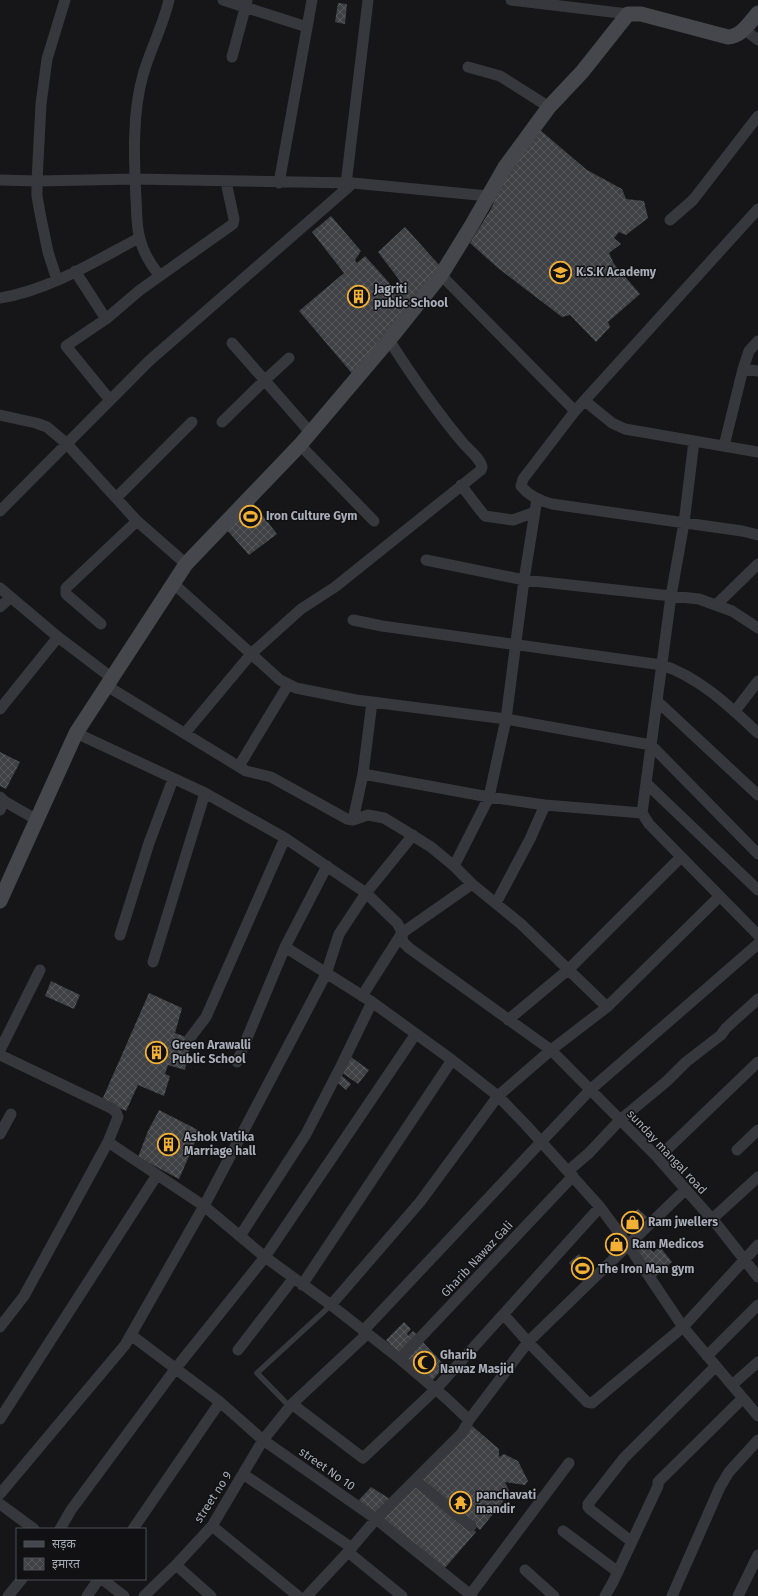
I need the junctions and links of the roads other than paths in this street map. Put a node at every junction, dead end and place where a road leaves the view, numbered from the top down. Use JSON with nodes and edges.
{"nodes":[{"id":1,"x":64,"y":0,"type":"edge"},
{"id":2,"x":169,"y":0,"type":"edge"},
{"id":3,"x":223,"y":0,"type":"edge"},
{"id":4,"x":312,"y":0,"type":"edge"},
{"id":5,"x":368,"y":0,"type":"edge"},
{"id":6,"x":511,"y":0,"type":"edge"},
{"id":7,"x":246,"y":4,"type":"edge"},
{"id":8,"x":758,"y":13,"type":"edge"},
{"id":9,"x":628,"y":14,"type":"junction"},
{"id":10,"x":307,"y":27,"type":"junction"},
{"id":11,"x":744,"y":29,"type":"junction"},
{"id":12,"x":758,"y":40,"type":"edge"},
{"id":13,"x":232,"y":57,"type":"dead end"},
{"id":14,"x":468,"y":67,"type":"dead end"},
{"id":15,"x":549,"y":107,"type":"junction"},
{"id":16,"x":758,"y":116,"type":"edge"},
{"id":17,"x":0,"y":180,"type":"edge"},
{"id":18,"x":135,"y":180,"type":"junction"},
{"id":19,"x":37,"y":181,"type":"junction"},
{"id":20,"x":226,"y":182,"type":"junction"},
{"id":21,"x":279,"y":183,"type":"junction"},
{"id":22,"x":350,"y":184,"type":"junction"},
{"id":23,"x":488,"y":196,"type":"junction"},
{"id":24,"x":758,"y":209,"type":"edge"},
{"id":25,"x":670,"y":220,"type":"dead end"},
{"id":26,"x":140,"y":238,"type":"junction"},
{"id":27,"x":75,"y":271,"type":"junction"},
{"id":28,"x":441,"y":275,"type":"junction"},
{"id":29,"x":160,"y":276,"type":"junction"},
{"id":30,"x":57,"y":280,"type":"junction"},
{"id":31,"x":0,"y":298,"type":"edge"},
{"id":32,"x":106,"y":319,"type":"junction"},
{"id":33,"x":389,"y":340,"type":"junction"},
{"id":34,"x":758,"y":341,"type":"edge"},
{"id":35,"x":232,"y":342,"type":"dead end"},
{"id":36,"x":289,"y":358,"type":"dead end"},
{"id":37,"x":743,"y":369,"type":"junction"},
{"id":38,"x":758,"y":371,"type":"edge"},
{"id":39,"x":264,"y":380,"type":"junction"},
{"id":40,"x":110,"y":400,"type":"junction"},
{"id":41,"x":585,"y":401,"type":"junction"},
{"id":42,"x":575,"y":411,"type":"junction"},
{"id":43,"x":0,"y":414,"type":"edge"},
{"id":44,"x":192,"y":422,"type":"dead end"},
{"id":45,"x":222,"y":422,"type":"dead end"},
{"id":46,"x":310,"y":432,"type":"junction"},
{"id":47,"x":694,"y":441,"type":"junction"},
{"id":48,"x":66,"y":443,"type":"junction"},
{"id":49,"x":300,"y":444,"type":"junction"},
{"id":50,"x":724,"y":446,"type":"junction"},
{"id":51,"x":758,"y":452,"type":"edge"},
{"id":52,"x":461,"y":485,"type":"junction"},
{"id":53,"x":116,"y":498,"type":"junction"},
{"id":54,"x":537,"y":499,"type":"junction"},
{"id":55,"x":0,"y":511,"type":"edge"},
{"id":56,"x":535,"y":512,"type":"junction"},
{"id":57,"x":137,"y":521,"type":"junction"},
{"id":58,"x":374,"y":521,"type":"dead end"},
{"id":59,"x":684,"y":523,"type":"junction"},
{"id":60,"x":758,"y":534,"type":"edge"},
{"id":61,"x":426,"y":560,"type":"dead end"},
{"id":62,"x":186,"y":564,"type":"junction"},
{"id":63,"x":757,"y":568,"type":"edge"},
{"id":64,"x":524,"y":580,"type":"junction"},
{"id":65,"x":174,"y":584,"type":"junction"},
{"id":66,"x":0,"y":588,"type":"edge"},
{"id":67,"x":671,"y":596,"type":"junction"},
{"id":68,"x":10,"y":598,"type":"junction"},
{"id":69,"x":717,"y":604,"type":"junction"},
{"id":70,"x":0,"y":607,"type":"edge"},
{"id":71,"x":353,"y":620,"type":"dead end"},
{"id":72,"x":101,"y":624,"type":"dead end"},
{"id":73,"x":758,"y":628,"type":"edge"},
{"id":74,"x":58,"y":637,"type":"junction"},
{"id":75,"x":516,"y":646,"type":"junction"},
{"id":76,"x":251,"y":654,"type":"junction"},
{"id":77,"x":662,"y":666,"type":"junction"},
{"id":78,"x":758,"y":681,"type":"edge"},
{"id":79,"x":109,"y":682,"type":"junction"},
{"id":80,"x":288,"y":685,"type":"junction"},
{"id":81,"x":657,"y":701,"type":"junction"},
{"id":82,"x":372,"y":702,"type":"junction"},
{"id":83,"x":0,"y":709,"type":"edge"},
{"id":84,"x":735,"y":711,"type":"junction"},
{"id":85,"x":506,"y":719,"type":"junction"},
{"id":86,"x":76,"y":733,"type":"junction"},
{"id":87,"x":185,"y":733,"type":"junction"},
{"id":88,"x":758,"y":733,"type":"edge"},
{"id":89,"x":651,"y":745,"type":"junction"},
{"id":90,"x":239,"y":766,"type":"junction"},
{"id":91,"x":363,"y":774,"type":"junction"},
{"id":92,"x":173,"y":778,"type":"junction"},
{"id":93,"x":646,"y":783,"type":"junction"},
{"id":94,"x":205,"y":794,"type":"junction"},
{"id":95,"x":758,"y":795,"type":"edge"},
{"id":96,"x":489,"y":797,"type":"junction"},
{"id":97,"x":1,"y":802,"type":"edge"},
{"id":98,"x":545,"y":805,"type":"junction"},
{"id":99,"x":642,"y":813,"type":"junction"},
{"id":100,"x":37,"y":820,"type":"junction"},
{"id":101,"x":353,"y":820,"type":"junction"},
{"id":102,"x":413,"y":835,"type":"junction"},
{"id":103,"x":285,"y":838,"type":"junction"},
{"id":104,"x":758,"y":854,"type":"edge"},
{"id":105,"x":682,"y":857,"type":"junction"},
{"id":106,"x":327,"y":866,"type":"junction"},
{"id":107,"x":454,"y":866,"type":"junction"},
{"id":108,"x":472,"y":884,"type":"junction"},
{"id":109,"x":758,"y":890,"type":"edge"},
{"id":110,"x":366,"y":893,"type":"junction"},
{"id":111,"x":720,"y":896,"type":"junction"},
{"id":112,"x":0,"y":901,"type":"edge"},
{"id":113,"x":496,"y":903,"type":"junction"},
{"id":114,"x":402,"y":933,"type":"junction"},
{"id":115,"x":120,"y":935,"type":"dead end"},
{"id":116,"x":758,"y":935,"type":"edge"},
{"id":117,"x":758,"y":944,"type":"edge"},
{"id":118,"x":285,"y":947,"type":"junction"},
{"id":119,"x":153,"y":962,"type":"dead end"},
{"id":120,"x":568,"y":969,"type":"junction"},
{"id":121,"x":40,"y":970,"type":"dead end"},
{"id":122,"x":326,"y":974,"type":"junction"},
{"id":123,"x":367,"y":999,"type":"junction"},
{"id":124,"x":758,"y":999,"type":"edge"},
{"id":125,"x":606,"y":1008,"type":"junction"},
{"id":126,"x":508,"y":1020,"type":"junction"},
{"id":127,"x":416,"y":1034,"type":"junction"},
{"id":128,"x":190,"y":1038,"type":"dead end"},
{"id":129,"x":0,"y":1050,"type":"edge"},
{"id":130,"x":551,"y":1050,"type":"junction"},
{"id":131,"x":0,"y":1054,"type":"edge"},
{"id":132,"x":452,"y":1060,"type":"junction"},
{"id":133,"x":238,"y":1062,"type":"dead end"},
{"id":134,"x":758,"y":1062,"type":"edge"},
{"id":135,"x":590,"y":1090,"type":"junction"},
{"id":136,"x":498,"y":1096,"type":"junction"},
{"id":137,"x":11,"y":1114,"type":"dead end"},
{"id":138,"x":620,"y":1120,"type":"junction"},
{"id":139,"x":758,"y":1130,"type":"edge"},
{"id":140,"x":0,"y":1134,"type":"edge"},
{"id":141,"x":108,"y":1142,"type":"junction"},
{"id":142,"x":540,"y":1142,"type":"junction"},
{"id":143,"x":737,"y":1150,"type":"dead end"},
{"id":144,"x":658,"y":1158,"type":"junction"},
{"id":145,"x":571,"y":1174,"type":"junction"},
{"id":146,"x":157,"y":1175,"type":"junction"},
{"id":147,"x":758,"y":1177,"type":"edge"},
{"id":148,"x":685,"y":1190,"type":"junction"},
{"id":149,"x":204,"y":1206,"type":"junction"},
{"id":150,"x":600,"y":1207,"type":"junction"},
{"id":151,"x":711,"y":1220,"type":"junction"},
{"id":152,"x":240,"y":1236,"type":"junction"},
{"id":153,"x":628,"y":1245,"type":"junction"},
{"id":154,"x":758,"y":1245,"type":"edge"},
{"id":155,"x":265,"y":1257,"type":"junction"},
{"id":156,"x":743,"y":1260,"type":"junction"},
{"id":157,"x":758,"y":1277,"type":"edge"},
{"id":158,"x":298,"y":1282,"type":"junction"},
{"id":159,"x":758,"y":1304,"type":"edge"},
{"id":160,"x":331,"y":1305,"type":"junction"},
{"id":161,"x":504,"y":1315,"type":"junction"},
{"id":162,"x":0,"y":1327,"type":"edge"},
{"id":163,"x":683,"y":1327,"type":"junction"},
{"id":164,"x":365,"y":1332,"type":"junction"},
{"id":165,"x":130,"y":1335,"type":"junction"},
{"id":166,"x":528,"y":1342,"type":"junction"},
{"id":167,"x":238,"y":1350,"type":"dead end"},
{"id":168,"x":707,"y":1356,"type":"junction"},
{"id":169,"x":400,"y":1359,"type":"junction"},
{"id":170,"x":758,"y":1362,"type":"edge"},
{"id":171,"x":716,"y":1366,"type":"junction"},
{"id":172,"x":176,"y":1368,"type":"junction"},
{"id":173,"x":732,"y":1385,"type":"junction"},
{"id":174,"x":436,"y":1389,"type":"junction"},
{"id":175,"x":743,"y":1398,"type":"junction"},
{"id":176,"x":220,"y":1402,"type":"junction"},
{"id":177,"x":291,"y":1405,"type":"junction"},
{"id":178,"x":757,"y":1414,"type":"edge"},
{"id":179,"x":0,"y":1419,"type":"edge"},
{"id":180,"x":469,"y":1420,"type":"junction"},
{"id":181,"x":263,"y":1440,"type":"junction"},
{"id":182,"x":758,"y":1440,"type":"edge"},
{"id":183,"x":569,"y":1463,"type":"dead end"},
{"id":184,"x":243,"y":1474,"type":"junction"},
{"id":185,"x":415,"y":1480,"type":"junction"},
{"id":186,"x":0,"y":1494,"type":"edge"},
{"id":187,"x":2,"y":1510,"type":"edge"},
{"id":188,"x":376,"y":1519,"type":"junction"},
{"id":189,"x":212,"y":1526,"type":"junction"},
{"id":190,"x":471,"y":1526,"type":"dead end"},
{"id":191,"x":32,"y":1528,"type":"edge"},
{"id":192,"x":61,"y":1528,"type":"edge"},
{"id":193,"x":134,"y":1528,"type":"edge"},
{"id":194,"x":563,"y":1531,"type":"dead end"},
{"id":195,"x":632,"y":1542,"type":"junction"},
{"id":196,"x":350,"y":1550,"type":"junction"},
{"id":197,"x":757,"y":1559,"type":"edge"},
{"id":198,"x":176,"y":1565,"type":"junction"},
{"id":199,"x":525,"y":1570,"type":"dead end"},
{"id":200,"x":618,"y":1572,"type":"junction"},
{"id":201,"x":21,"y":1580,"type":"edge"},
{"id":202,"x":98,"y":1580,"type":"edge"},
{"id":203,"x":103,"y":1580,"type":"edge"},
{"id":204,"x":471,"y":1595,"type":"edge"},
{"id":205,"x":8,"y":1596,"type":"edge"},
{"id":206,"x":87,"y":1596,"type":"edge"},
{"id":207,"x":124,"y":1596,"type":"edge"},
{"id":208,"x":144,"y":1596,"type":"edge"},
{"id":209,"x":211,"y":1596,"type":"edge"},
{"id":210,"x":298,"y":1596,"type":"edge"},
{"id":211,"x":307,"y":1596,"type":"edge"},
{"id":212,"x":402,"y":1596,"type":"edge"},
{"id":213,"x":554,"y":1596,"type":"edge"},
{"id":214,"x":605,"y":1596,"type":"edge"},
{"id":215,"x":672,"y":1596,"type":"edge"},
{"id":216,"x":738,"y":1596,"type":"edge"}],
"edges":[{"from":1,"to":19,"type":"street"},
{"from":2,"to":18,"type":"street"},
{"from":3,"to":7,"type":"street"},
{"from":4,"to":10,"type":"street"},
{"from":5,"to":22,"type":"street"},
{"from":6,"to":9,"type":"street"},
{"from":7,"to":10,"type":"street"},
{"from":7,"to":13,"type":"street"},
{"from":8,"to":11,"type":"street"},
{"from":9,"to":11,"type":"street"},
{"from":9,"to":15,"type":"street"},
{"from":10,"to":21,"type":"street"},
{"from":11,"to":12,"type":"street"},
{"from":14,"to":15,"type":"street"},
{"from":15,"to":23,"type":"street"},
{"from":16,"to":25,"type":"street"},
{"from":17,"to":19,"type":"street"},
{"from":18,"to":19,"type":"street"},
{"from":18,"to":20,"type":"street"},
{"from":18,"to":26,"type":"street"},
{"from":19,"to":30,"type":"street"},
{"from":20,"to":21,"type":"street"},
{"from":20,"to":29,"type":"street"},
{"from":21,"to":22,"type":"street"},
{"from":22,"to":23,"type":"street"},
{"from":22,"to":40,"type":"street"},
{"from":23,"to":28,"type":"street"},
{"from":24,"to":41,"type":"street"},
{"from":26,"to":27,"type":"street"},
{"from":26,"to":29,"type":"street"},
{"from":27,"to":30,"type":"street"},
{"from":27,"to":32,"type":"street"},
{"from":28,"to":33,"type":"street"},
{"from":28,"to":42,"type":"street"},
{"from":29,"to":32,"type":"street"},
{"from":30,"to":31,"type":"street"},
{"from":32,"to":40,"type":"street"},
{"from":33,"to":46,"type":"street"},
{"from":33,"to":52,"type":"street"},
{"from":34,"to":37,"type":"street"},
{"from":35,"to":39,"type":"street"},
{"from":36,"to":39,"type":"street"},
{"from":37,"to":38,"type":"street"},
{"from":37,"to":50,"type":"street"},
{"from":39,"to":45,"type":"street"},
{"from":39,"to":46,"type":"street"},
{"from":40,"to":48,"type":"street"},
{"from":41,"to":42,"type":"street"},
{"from":41,"to":47,"type":"street"},
{"from":42,"to":54,"type":"street"},
{"from":43,"to":48,"type":"street"},
{"from":44,"to":53,"type":"street"},
{"from":46,"to":49,"type":"street"},
{"from":47,"to":50,"type":"street"},
{"from":47,"to":59,"type":"street"},
{"from":48,"to":53,"type":"street"},
{"from":48,"to":55,"type":"street"},
{"from":49,"to":58,"type":"street"},
{"from":49,"to":62,"type":"street"},
{"from":50,"to":51,"type":"street"},
{"from":52,"to":56,"type":"street"},
{"from":52,"to":76,"type":"street"},
{"from":53,"to":57,"type":"street"},
{"from":54,"to":56,"type":"street"},
{"from":54,"to":59,"type":"street"},
{"from":56,"to":64,"type":"street"},
{"from":57,"to":62,"type":"street"},
{"from":57,"to":72,"type":"street"},
{"from":59,"to":60,"type":"street"},
{"from":59,"to":67,"type":"street"},
{"from":61,"to":64,"type":"street"},
{"from":62,"to":65,"type":"street"},
{"from":63,"to":69,"type":"street"},
{"from":64,"to":67,"type":"street"},
{"from":64,"to":75,"type":"street"},
{"from":65,"to":76,"type":"street"},
{"from":65,"to":79,"type":"street"},
{"from":66,"to":68,"type":"street"},
{"from":67,"to":69,"type":"street"},
{"from":67,"to":77,"type":"street"},
{"from":68,"to":70,"type":"street"},
{"from":68,"to":74,"type":"street"},
{"from":69,"to":73,"type":"street"},
{"from":71,"to":75,"type":"street"},
{"from":74,"to":79,"type":"street"},
{"from":74,"to":83,"type":"street"},
{"from":75,"to":77,"type":"street"},
{"from":75,"to":85,"type":"street"},
{"from":76,"to":80,"type":"street"},
{"from":76,"to":87,"type":"street"},
{"from":77,"to":81,"type":"street"},
{"from":77,"to":84,"type":"street"},
{"from":78,"to":84,"type":"street"},
{"from":79,"to":86,"type":"street"},
{"from":79,"to":87,"type":"street"},
{"from":80,"to":82,"type":"street"},
{"from":80,"to":90,"type":"street"},
{"from":81,"to":89,"type":"street"},
{"from":81,"to":95,"type":"street"},
{"from":82,"to":85,"type":"street"},
{"from":82,"to":91,"type":"street"},
{"from":84,"to":88,"type":"street"},
{"from":85,"to":89,"type":"street"},
{"from":85,"to":96,"type":"street"},
{"from":86,"to":92,"type":"street","name":"sunday mangal road"},
{"from":86,"to":100,"type":"street"},
{"from":87,"to":90,"type":"street"},
{"from":89,"to":93,"type":"street"},
{"from":89,"to":104,"type":"street"},
{"from":90,"to":101,"type":"street"},
{"from":91,"to":96,"type":"street"},
{"from":91,"to":101,"type":"street"},
{"from":92,"to":94,"type":"street","name":"sunday mangal road"},
{"from":92,"to":115,"type":"street"},
{"from":93,"to":99,"type":"street"},
{"from":93,"to":109,"type":"street"},
{"from":94,"to":103,"type":"street","name":"sunday mangal road"},
{"from":94,"to":119,"type":"street"},
{"from":96,"to":98,"type":"street"},
{"from":96,"to":107,"type":"street"},
{"from":97,"to":100,"type":"street"},
{"from":98,"to":99,"type":"street"},
{"from":98,"to":113,"type":"street"},
{"from":99,"to":105,"type":"street"},
{"from":100,"to":112,"type":"street"},
{"from":101,"to":102,"type":"street"},
{"from":102,"to":107,"type":"street"},
{"from":102,"to":110,"type":"street"},
{"from":103,"to":106,"type":"street","name":"sunday mangal road"},
{"from":103,"to":128,"type":"street"},
{"from":105,"to":111,"type":"street"},
{"from":105,"to":120,"type":"street"},
{"from":106,"to":110,"type":"street","name":"sunday mangal road"},
{"from":106,"to":118,"type":"street"},
{"from":107,"to":108,"type":"street"},
{"from":108,"to":113,"type":"street"},
{"from":108,"to":114,"type":"street"},
{"from":110,"to":114,"type":"street","name":"sunday mangal road"},
{"from":110,"to":122,"type":"street"},
{"from":111,"to":116,"type":"street"},
{"from":111,"to":125,"type":"street"},
{"from":113,"to":120,"type":"street"},
{"from":114,"to":123,"type":"street"},
{"from":114,"to":126,"type":"street","name":"sunday mangal road"},
{"from":117,"to":135,"type":"street","name":"street no 9"},
{"from":118,"to":122,"type":"street"},
{"from":118,"to":133,"type":"street"},
{"from":120,"to":125,"type":"street"},
{"from":120,"to":126,"type":"street"},
{"from":121,"to":129,"type":"street"},
{"from":122,"to":123,"type":"street"},
{"from":122,"to":149,"type":"street"},
{"from":123,"to":127,"type":"street"},
{"from":123,"to":152,"type":"street"},
{"from":124,"to":138,"type":"street","name":"Gharib Nawaz Gali"},
{"from":125,"to":130,"type":"street"},
{"from":126,"to":130,"type":"street","name":"sunday mangal road"},
{"from":127,"to":132,"type":"street"},
{"from":127,"to":155,"type":"street"},
{"from":130,"to":135,"type":"street","name":"sunday mangal road"},
{"from":130,"to":136,"type":"street"},
{"from":131,"to":141,"type":"street"},
{"from":132,"to":136,"type":"street"},
{"from":132,"to":158,"type":"street"},
{"from":134,"to":144,"type":"street"},
{"from":135,"to":138,"type":"street","name":"sunday mangal road"},
{"from":135,"to":142,"type":"street","name":"street no 9"},
{"from":136,"to":142,"type":"street"},
{"from":136,"to":160,"type":"street"},
{"from":137,"to":140,"type":"street"},
{"from":138,"to":144,"type":"street","name":"sunday mangal road"},
{"from":138,"to":145,"type":"street","name":"Gharib Nawaz Gali"},
{"from":139,"to":143,"type":"street"},
{"from":141,"to":146,"type":"street"},
{"from":141,"to":162,"type":"street"},
{"from":142,"to":145,"type":"street"},
{"from":142,"to":164,"type":"street","name":"street no 9"},
{"from":144,"to":148,"type":"street","name":"sunday mangal road"},
{"from":145,"to":150,"type":"street"},
{"from":145,"to":169,"type":"street","name":"Gharib Nawaz Gali"},
{"from":146,"to":149,"type":"street"},
{"from":146,"to":179,"type":"street"},
{"from":147,"to":151,"type":"street"},
{"from":148,"to":151,"type":"street","name":"sunday mangal road"},
{"from":148,"to":153,"type":"street"},
{"from":149,"to":152,"type":"street"},
{"from":149,"to":165,"type":"street"},
{"from":150,"to":153,"type":"street"},
{"from":150,"to":161,"type":"street"},
{"from":151,"to":156,"type":"street","name":"sunday mangal road"},
{"from":152,"to":155,"type":"street"},
{"from":153,"to":163,"type":"street"},
{"from":153,"to":166,"type":"street"},
{"from":154,"to":156,"type":"street"},
{"from":155,"to":158,"type":"street"},
{"from":155,"to":172,"type":"street"},
{"from":156,"to":157,"type":"street","name":"sunday mangal road"},
{"from":156,"to":163,"type":"street"},
{"from":158,"to":160,"type":"street"},
{"from":158,"to":167,"type":"street"},
{"from":159,"to":168,"type":"street"},
{"from":160,"to":164,"type":"street"},
{"from":160,"to":177,"type":"lane"},
{"from":161,"to":166,"type":"street"},
{"from":161,"to":174,"type":"street"},
{"from":163,"to":166,"type":"street"},
{"from":163,"to":168,"type":"street"},
{"from":164,"to":169,"type":"street"},
{"from":164,"to":177,"type":"street","name":"street no 9"},
{"from":165,"to":172,"type":"street","name":"street No 10"},
{"from":165,"to":186,"type":"street"},
{"from":166,"to":180,"type":"street"},
{"from":168,"to":171,"type":"street"},
{"from":169,"to":174,"type":"street"},
{"from":170,"to":173,"type":"street"},
{"from":171,"to":173,"type":"street"},
{"from":171,"to":195,"type":"street"},
{"from":172,"to":176,"type":"street","name":"street No 10"},
{"from":172,"to":192,"type":"street"},
{"from":173,"to":175,"type":"street"},
{"from":174,"to":177,"type":"street"},
{"from":174,"to":180,"type":"street"},
{"from":175,"to":178,"type":"street"},
{"from":175,"to":195,"type":"street"},
{"from":176,"to":181,"type":"street","name":"street No 10"},
{"from":176,"to":193,"type":"street"},
{"from":177,"to":181,"type":"street","name":"street no 9"},
{"from":180,"to":185,"type":"street"},
{"from":181,"to":184,"type":"street","name":"street no 9"},
{"from":181,"to":188,"type":"street","name":"street No 10"},
{"from":182,"to":215,"type":"street"},
{"from":183,"to":204,"type":"street"},
{"from":184,"to":189,"type":"street","name":"street no 9"},
{"from":184,"to":196,"type":"street"},
{"from":185,"to":188,"type":"street"},
{"from":185,"to":190,"type":"street"},
{"from":187,"to":191,"type":"street"},
{"from":188,"to":196,"type":"street"},
{"from":188,"to":204,"type":"street","name":"street No 10"},
{"from":189,"to":198,"type":"street","name":"street no 9"},
{"from":189,"to":210,"type":"street"},
{"from":194,"to":200,"type":"street"},
{"from":195,"to":200,"type":"street"},
{"from":196,"to":211,"type":"street"},
{"from":196,"to":212,"type":"street"},
{"from":197,"to":216,"type":"street"},
{"from":198,"to":208,"type":"street","name":"street no 9"},
{"from":198,"to":209,"type":"street"},
{"from":199,"to":213,"type":"street"},
{"from":200,"to":214,"type":"street"},
{"from":201,"to":205,"type":"street"},
{"from":202,"to":206,"type":"street"},
{"from":203,"to":207,"type":"street"}]}
